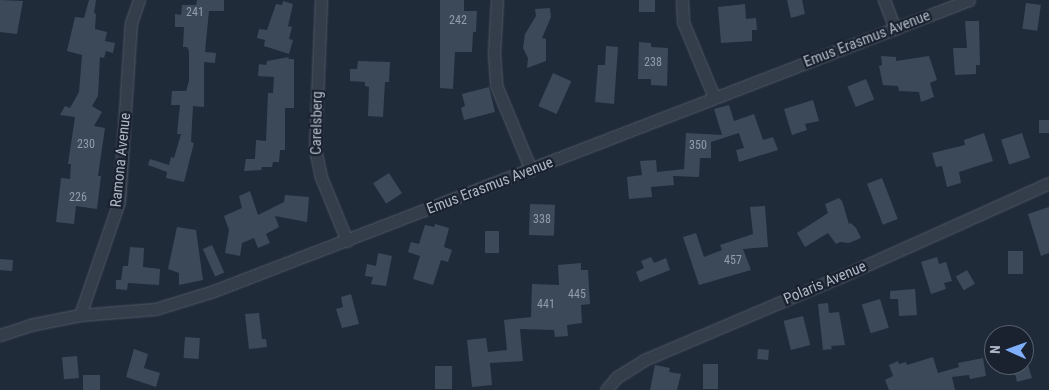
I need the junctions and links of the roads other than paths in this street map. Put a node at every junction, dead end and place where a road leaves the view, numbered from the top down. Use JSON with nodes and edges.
{"nodes":[{"id":1,"x":139,"y":0,"type":"edge"},
{"id":2,"x":321,"y":0,"type":"edge"},
{"id":3,"x":497,"y":0,"type":"edge"},
{"id":4,"x":682,"y":0,"type":"edge"},
{"id":5,"x":884,"y":0,"type":"edge"},
{"id":6,"x":970,"y":0,"type":"edge"},
{"id":7,"x":895,"y":29,"type":"junction"},
{"id":8,"x":714,"y":97,"type":"junction"},
{"id":9,"x":531,"y":170,"type":"junction"},
{"id":10,"x":1049,"y":183,"type":"edge"},
{"id":11,"x":347,"y":241,"type":"junction"},
{"id":12,"x":80,"y":315,"type":"junction"},
{"id":13,"x":0,"y":335,"type":"edge"},
{"id":14,"x":606,"y":390,"type":"edge"}],
"edges":[{"from":1,"to":12,"type":"street","name":"Ramona Avenue"},
{"from":2,"to":11,"type":"street","name":"Carelsberg"},
{"from":3,"to":9,"type":"street"},
{"from":4,"to":8,"type":"street"},
{"from":5,"to":7,"type":"street"},
{"from":6,"to":7,"type":"street","name":"Emus Erasmus Avenue"},
{"from":7,"to":8,"type":"street","name":"Emus Erasmus Avenue"},
{"from":8,"to":9,"type":"street","name":"Emus Erasmus Avenue"},
{"from":9,"to":11,"type":"street","name":"Emus Erasmus Avenue"},
{"from":10,"to":14,"type":"street","name":"Polaris Avenue"},
{"from":11,"to":12,"type":"street","name":"Emus Erasmus Avenue"},
{"from":12,"to":13,"type":"street","name":"Emus Erasmus Avenue"}]}
